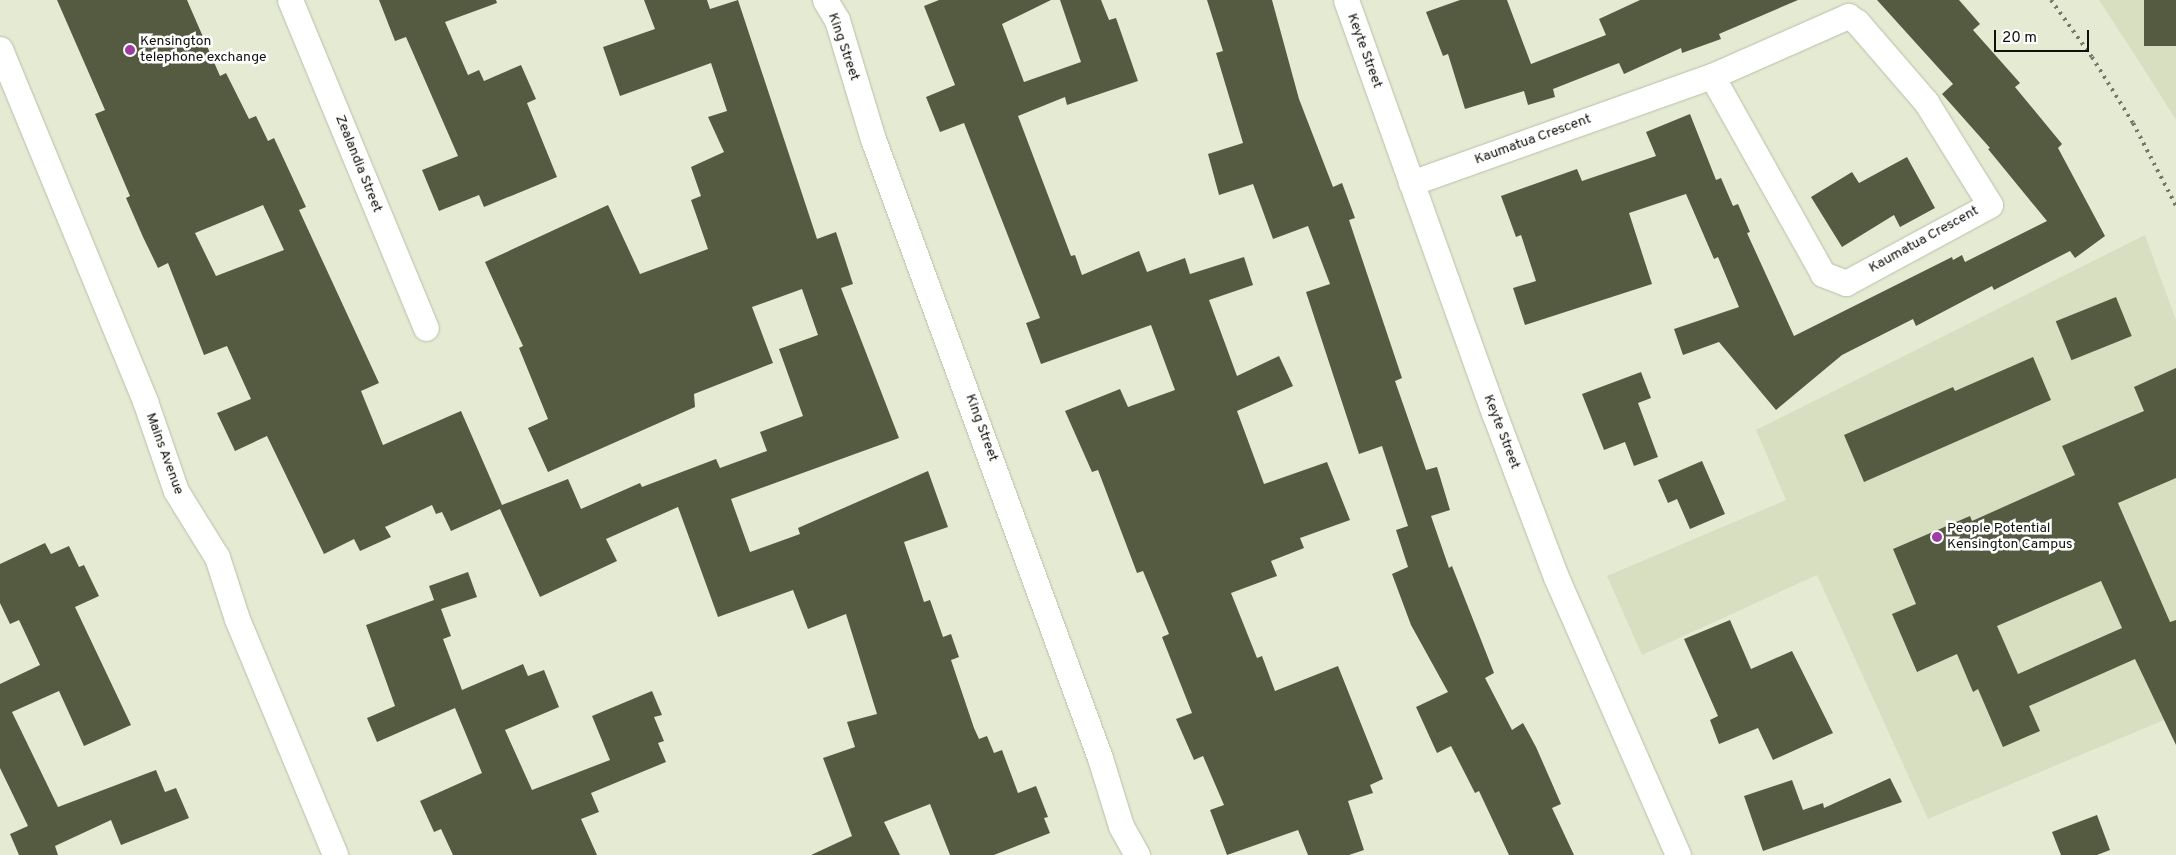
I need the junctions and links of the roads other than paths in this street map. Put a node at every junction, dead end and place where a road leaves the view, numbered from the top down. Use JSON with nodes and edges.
{"nodes":[{"id":1,"x":290,"y":0,"type":"edge"},
{"id":2,"x":825,"y":0,"type":"edge"},
{"id":3,"x":1346,"y":0,"type":"edge"},
{"id":4,"x":0,"y":49,"type":"edge"},
{"id":5,"x":1712,"y":76,"type":"junction"},
{"id":6,"x":1411,"y":183,"type":"junction"},
{"id":7,"x":426,"y":328,"type":"dead end"},
{"id":8,"x":335,"y":855,"type":"edge"},
{"id":9,"x":1137,"y":855,"type":"edge"},
{"id":10,"x":1678,"y":855,"type":"edge"}],
"edges":[{"from":1,"to":7,"type":"street","name":"Zealandia Street"},
{"from":2,"to":9,"type":"street","name":"King Street"},
{"from":3,"to":6,"type":"street","name":"Keyte Street"},
{"from":4,"to":8,"type":"street","name":"Mains Avenue"},
{"from":5,"to":5,"type":"street","name":"Kaumatua Crescent"},
{"from":5,"to":6,"type":"street","name":"Kaumatua Crescent"},
{"from":6,"to":10,"type":"street","name":"Keyte Street"}]}
